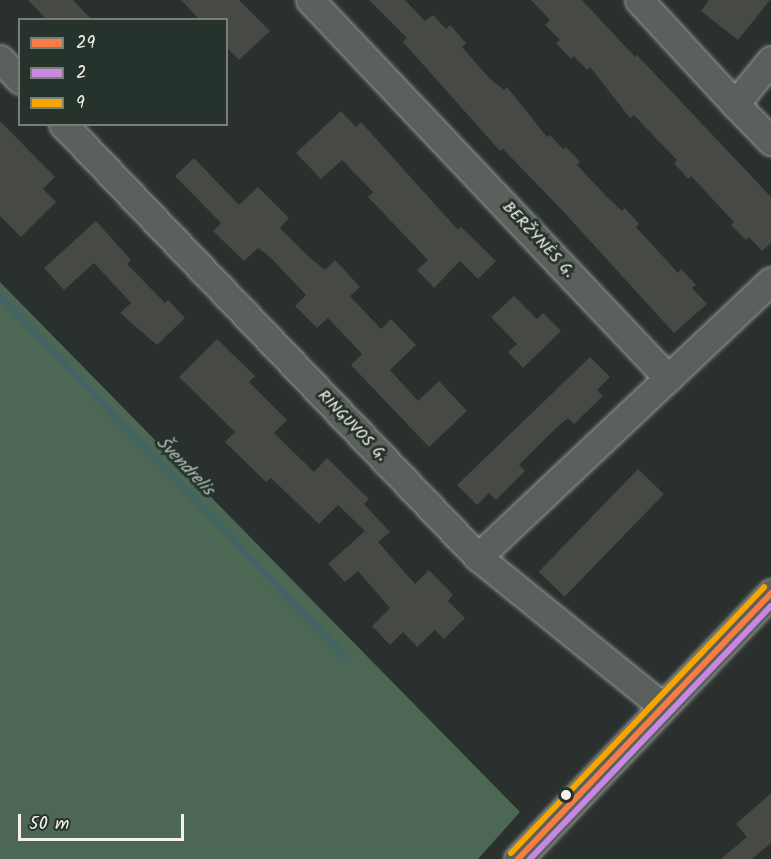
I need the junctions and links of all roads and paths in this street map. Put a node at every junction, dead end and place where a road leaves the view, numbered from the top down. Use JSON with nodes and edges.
{"nodes":[{"id":1,"x":310,"y":0,"type":"edge"},
{"id":2,"x":639,"y":0,"type":"edge"},
{"id":3,"x":0,"y":59,"type":"edge"},
{"id":4,"x":771,"y":60,"type":"edge"},
{"id":5,"x":18,"y":78,"type":"edge"},
{"id":6,"x":735,"y":104,"type":"junction"},
{"id":7,"x":65,"y":126,"type":"edge"},
{"id":8,"x":771,"y":141,"type":"edge"},
{"id":9,"x":771,"y":280,"type":"edge"},
{"id":10,"x":668,"y":378,"type":"junction"},
{"id":11,"x":478,"y":556,"type":"junction"},
{"id":12,"x":771,"y":593,"type":"edge"},
{"id":13,"x":662,"y":706,"type":"junction"},
{"id":14,"x":518,"y":859,"type":"edge"}],
"edges":[{"from":1,"to":10,"type":"street","name":"BERŽYNĖS G."},
{"from":2,"to":6,"type":"street"},
{"from":3,"to":5,"type":"street"},
{"from":4,"to":6,"type":"street"},
{"from":6,"to":8,"type":"street"},
{"from":7,"to":11,"type":"street","name":"RINGUVOS G."},
{"from":9,"to":10,"type":"street"},
{"from":10,"to":11,"type":"street"},
{"from":11,"to":13,"type":"street","name":"RINGUVOS G."},
{"from":12,"to":13,"type":"street"},
{"from":13,"to":14,"type":"street"}]}
